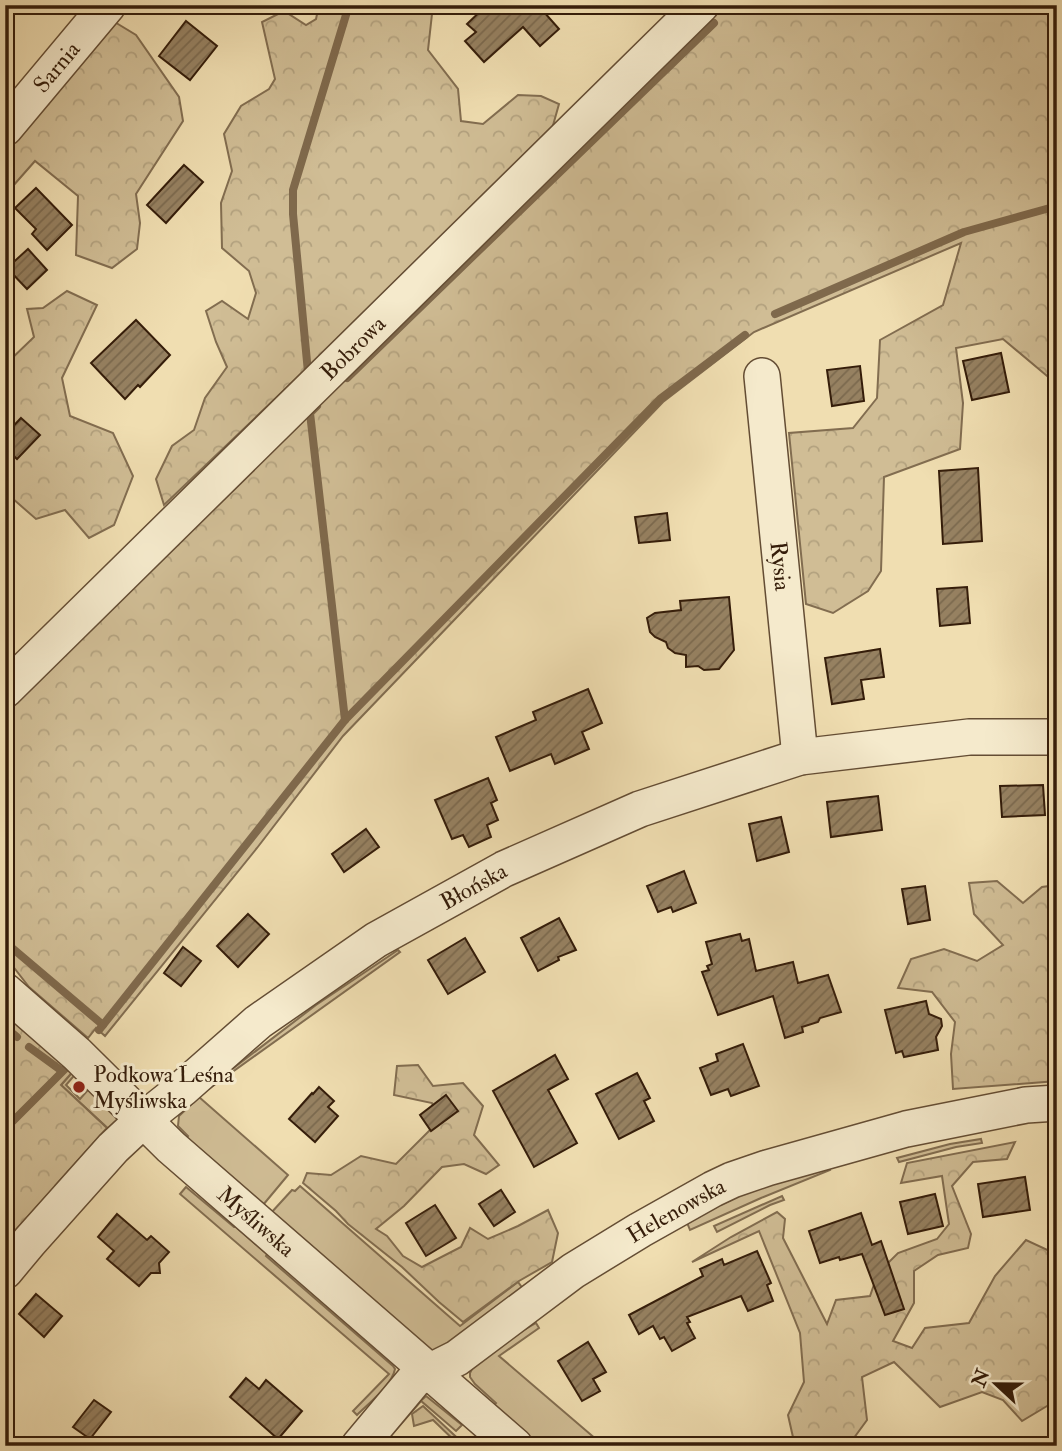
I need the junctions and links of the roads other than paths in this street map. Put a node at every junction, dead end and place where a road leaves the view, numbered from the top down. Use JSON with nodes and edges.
{"nodes":[{"id":1,"x":108,"y":5,"type":"edge"},
{"id":2,"x":701,"y":5,"type":"edge"},
{"id":3,"x":5,"y":128,"type":"edge"},
{"id":4,"x":762,"y":376,"type":"dead end"},
{"id":5,"x":5,"y":690,"type":"edge"},
{"id":6,"x":1057,"y":737,"type":"edge"},
{"id":7,"x":800,"y":757,"type":"junction"},
{"id":8,"x":5,"y":991,"type":"edge"},
{"id":9,"x":1057,"y":1103,"type":"edge"},
{"id":10,"x":143,"y":1120,"type":"junction"},
{"id":11,"x":5,"y":1271,"type":"edge"},
{"id":12,"x":430,"y":1371,"type":"junction"},
{"id":13,"x":359,"y":1446,"type":"edge"},
{"id":14,"x":515,"y":1446,"type":"edge"}],
"edges":[{"from":1,"to":3,"type":"street","name":"Sarnia"},
{"from":2,"to":5,"type":"street","name":"Bobrowa"},
{"from":4,"to":7,"type":"street","name":"Rysia"},
{"from":6,"to":7,"type":"street","name":"Błońska"},
{"from":7,"to":10,"type":"street","name":"Błońska"},
{"from":8,"to":10,"type":"street","name":"Myśliwska"},
{"from":9,"to":12,"type":"street","name":"Helenowska"},
{"from":10,"to":11,"type":"street","name":"Błońska"},
{"from":10,"to":12,"type":"street","name":"Myśliwska"},
{"from":12,"to":13,"type":"street","name":"Helenowska"},
{"from":12,"to":14,"type":"street","name":"Myśliwska"}]}
